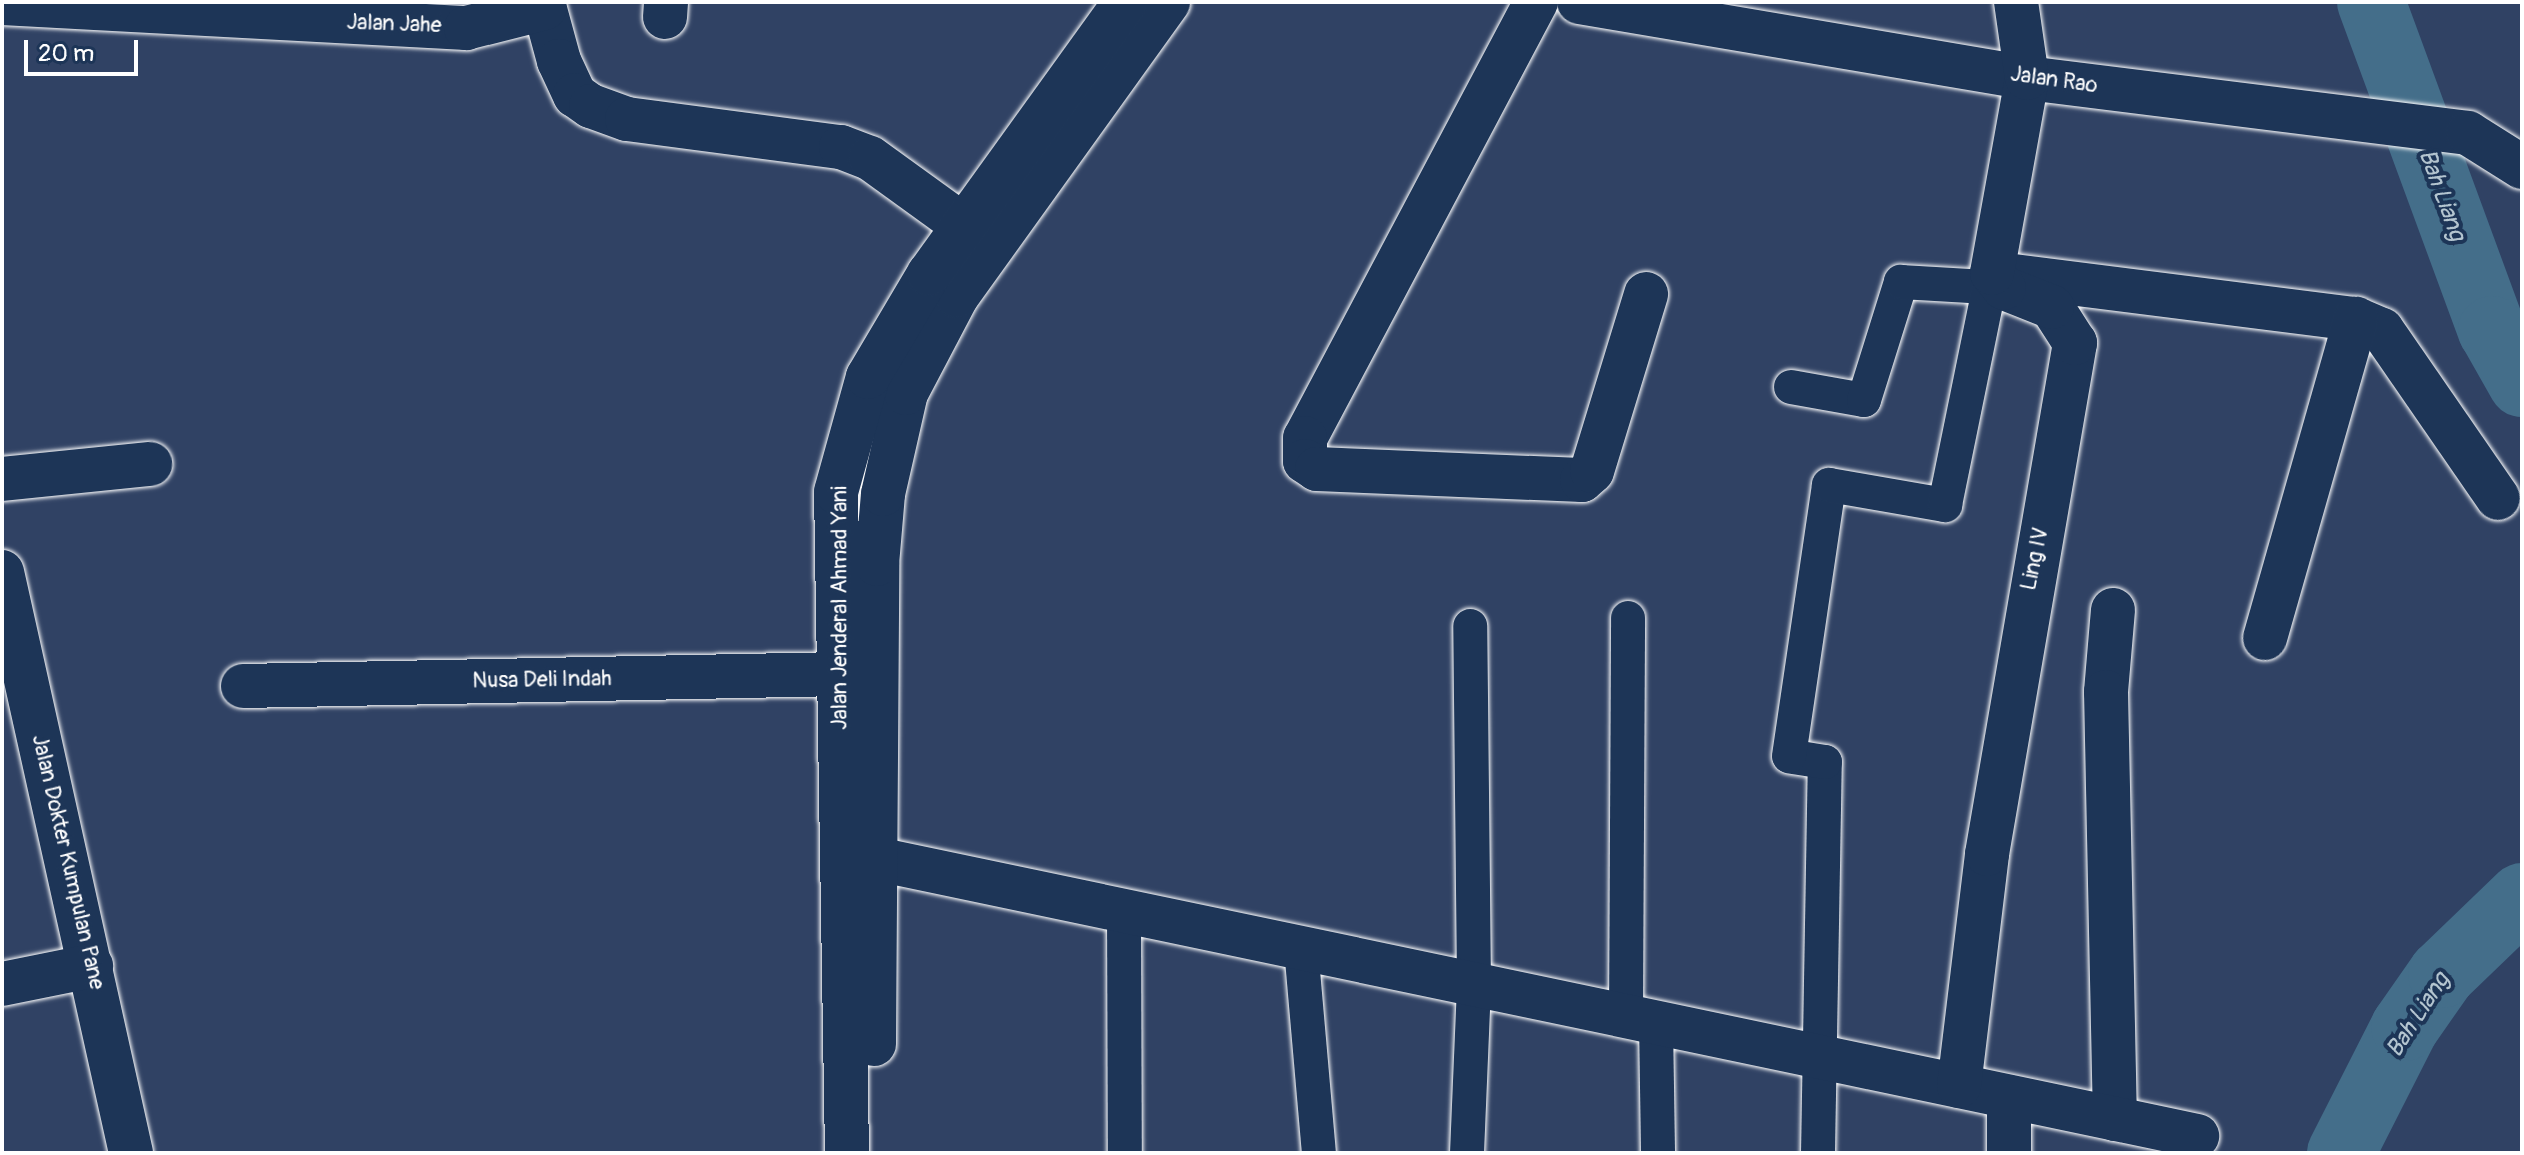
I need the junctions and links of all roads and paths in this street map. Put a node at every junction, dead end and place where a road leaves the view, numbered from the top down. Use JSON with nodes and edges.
{"nodes":[{"id":1,"x":1125,"y":2,"type":"edge"},
{"id":2,"x":1168,"y":2,"type":"edge"},
{"id":3,"x":1536,"y":2,"type":"edge"},
{"id":4,"x":1579,"y":2,"type":"edge"},
{"id":5,"x":2016,"y":2,"type":"edge"},
{"id":6,"x":2,"y":3,"type":"edge"},
{"id":7,"x":544,"y":5,"type":"edge"},
{"id":8,"x":2027,"y":78,"type":"junction"},
{"id":9,"x":2522,"y":167,"type":"edge"},
{"id":10,"x":964,"y":226,"type":"junction"},
{"id":11,"x":1995,"y":283,"type":"junction"},
{"id":12,"x":1646,"y":294,"type":"dead end"},
{"id":13,"x":2356,"y":319,"type":"junction"},
{"id":14,"x":1791,"y":387,"type":"dead end"},
{"id":15,"x":150,"y":464,"type":"dead end"},
{"id":16,"x":2,"y":479,"type":"edge"},
{"id":17,"x":2498,"y":498,"type":"dead end"},
{"id":18,"x":2,"y":572,"type":"edge"},
{"id":19,"x":2113,"y":610,"type":"dead end"},
{"id":20,"x":1628,"y":618,"type":"dead end"},
{"id":21,"x":1470,"y":626,"type":"dead end"},
{"id":22,"x":2265,"y":638,"type":"dead end"},
{"id":23,"x":12,"y":666,"type":"edge"},
{"id":24,"x":840,"y":674,"type":"junction"},
{"id":25,"x":243,"y":686,"type":"dead end"},
{"id":26,"x":877,"y":859,"type":"junction"},
{"id":27,"x":1124,"y":911,"type":"junction"},
{"id":28,"x":858,"y":938,"type":"junction"},
{"id":29,"x":1301,"y":948,"type":"junction"},
{"id":30,"x":91,"y":966,"type":"junction"},
{"id":31,"x":2,"y":984,"type":"edge"},
{"id":32,"x":1474,"y":984,"type":"junction"},
{"id":33,"x":1641,"y":1020,"type":"junction"},
{"id":34,"x":1823,"y":1058,"type":"junction"},
{"id":35,"x":1959,"y":1086,"type":"junction"},
{"id":36,"x":2009,"y":1097,"type":"junction"},
{"id":37,"x":2115,"y":1119,"type":"junction"},
{"id":38,"x":2197,"y":1136,"type":"dead end"},
{"id":39,"x":131,"y":1153,"type":"edge"},
{"id":40,"x":847,"y":1153,"type":"edge"},
{"id":41,"x":874,"y":1153,"type":"edge"},
{"id":42,"x":1125,"y":1153,"type":"edge"},
{"id":43,"x":1319,"y":1153,"type":"edge"},
{"id":44,"x":1467,"y":1153,"type":"edge"},
{"id":45,"x":1658,"y":1153,"type":"edge"},
{"id":46,"x":1818,"y":1153,"type":"edge"},
{"id":47,"x":2009,"y":1153,"type":"edge"}],
"edges":[{"from":1,"to":10,"type":"street","name":"Jalan Jenderal Ahmad Yani"},
{"from":2,"to":26,"type":"street","name":"Jalan Jenderal Ahmad Yani"},
{"from":3,"to":12,"type":"street"},
{"from":4,"to":8,"type":"street","name":"Jalan Rao"},
{"from":5,"to":8,"type":"street"},
{"from":6,"to":7,"type":"street","name":"Jalan Jahe"},
{"from":7,"to":10,"type":"street"},
{"from":8,"to":9,"type":"street","name":"Jalan Rao"},
{"from":8,"to":11,"type":"street"},
{"from":10,"to":24,"type":"street","name":"Jalan Jenderal Ahmad Yani"},
{"from":11,"to":13,"type":"street"},
{"from":11,"to":14,"type":"street"},
{"from":11,"to":34,"type":"street"},
{"from":11,"to":35,"type":"street","name":"Ling IV"},
{"from":13,"to":17,"type":"street"},
{"from":13,"to":22,"type":"street"},
{"from":15,"to":16,"type":"street"},
{"from":18,"to":23,"type":"street","name":"Jalan Dokter Kumpulan Pane"},
{"from":19,"to":37,"type":"street"},
{"from":20,"to":33,"type":"street"},
{"from":21,"to":32,"type":"street"},
{"from":23,"to":30,"type":"street","name":"Jalan Dokter Kumpulan Pane"},
{"from":24,"to":25,"type":"street","name":"Nusa Deli Indah"},
{"from":24,"to":28,"type":"street","name":"Jalan Jenderal Ahmad Yani"},
{"from":26,"to":27,"type":"street"},
{"from":26,"to":28,"type":"street","name":"Jalan Jenderal Ahmad Yani"},
{"from":27,"to":29,"type":"street"},
{"from":27,"to":42,"type":"street"},
{"from":28,"to":40,"type":"street","name":"Jalan Jenderal Ahmad Yani"},
{"from":28,"to":41,"type":"street","name":"Jalan Jenderal Ahmad Yani"},
{"from":29,"to":32,"type":"street"},
{"from":29,"to":43,"type":"street"},
{"from":30,"to":31,"type":"street"},
{"from":30,"to":39,"type":"street","name":"Jalan Dokter Kumpulan Pane"},
{"from":32,"to":33,"type":"street"},
{"from":32,"to":44,"type":"street"},
{"from":33,"to":34,"type":"street"},
{"from":33,"to":45,"type":"street"},
{"from":34,"to":35,"type":"street"},
{"from":34,"to":46,"type":"street"},
{"from":35,"to":36,"type":"street"},
{"from":36,"to":37,"type":"street"},
{"from":36,"to":47,"type":"street"},
{"from":37,"to":38,"type":"street"}]}
